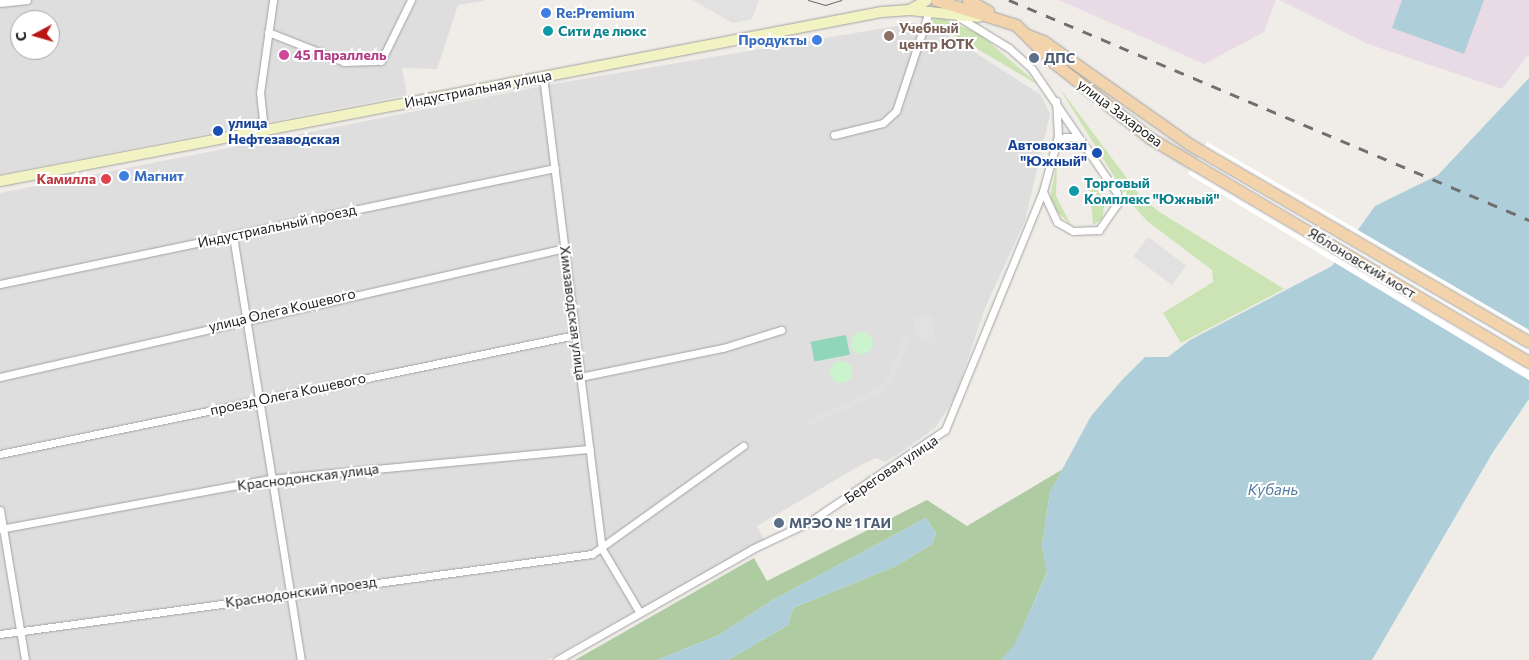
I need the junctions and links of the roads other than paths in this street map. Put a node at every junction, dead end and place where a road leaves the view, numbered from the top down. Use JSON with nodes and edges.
{"nodes":[{"id":1,"x":28,"y":0,"type":"edge"},
{"id":2,"x":273,"y":0,"type":"edge"},
{"id":3,"x":411,"y":0,"type":"edge"},
{"id":4,"x":888,"y":0,"type":"edge"},
{"id":5,"x":927,"y":0,"type":"edge"},
{"id":6,"x":936,"y":0,"type":"edge"},
{"id":7,"x":968,"y":0,"type":"edge"},
{"id":8,"x":0,"y":3,"type":"edge"},
{"id":9,"x":910,"y":10,"type":"junction"},
{"id":10,"x":929,"y":11,"type":"junction"},
{"id":11,"x":882,"y":12,"type":"junction"},
{"id":12,"x":956,"y":15,"type":"junction"},
{"id":13,"x":1002,"y":20,"type":"junction"},
{"id":14,"x":268,"y":32,"type":"junction"},
{"id":15,"x":1028,"y":35,"type":"junction"},
{"id":16,"x":543,"y":76,"type":"junction"},
{"id":17,"x":1056,"y":101,"type":"junction"},
{"id":18,"x":264,"y":130,"type":"junction"},
{"id":19,"x":834,"y":134,"type":"dead end"},
{"id":20,"x":1078,"y":137,"type":"junction"},
{"id":21,"x":1056,"y":144,"type":"junction"},
{"id":22,"x":1203,"y":152,"type":"joint"},
{"id":23,"x":1195,"y":164,"type":"joint"},
{"id":24,"x":554,"y":168,"type":"junction"},
{"id":25,"x":0,"y":181,"type":"edge"},
{"id":26,"x":1043,"y":191,"type":"junction"},
{"id":27,"x":233,"y":236,"type":"junction"},
{"id":28,"x":564,"y":248,"type":"junction"},
{"id":29,"x":0,"y":284,"type":"edge"},
{"id":30,"x":246,"y":318,"type":"junction"},
{"id":31,"x":780,"y":330,"type":"dead end"},
{"id":32,"x":575,"y":335,"type":"junction"},
{"id":33,"x":1529,"y":342,"type":"edge"},
{"id":34,"x":1529,"y":362,"type":"edge"},
{"id":35,"x":580,"y":376,"type":"junction"},
{"id":36,"x":0,"y":377,"type":"edge"},
{"id":37,"x":259,"y":400,"type":"junction"},
{"id":38,"x":743,"y":446,"type":"dead end"},
{"id":39,"x":590,"y":449,"type":"junction"},
{"id":40,"x":0,"y":454,"type":"edge"},
{"id":41,"x":270,"y":479,"type":"junction"},
{"id":42,"x":0,"y":510,"type":"edge"},
{"id":43,"x":2,"y":529,"type":"edge"},
{"id":44,"x":602,"y":549,"type":"junction"},
{"id":45,"x":289,"y":593,"type":"junction"},
{"id":46,"x":640,"y":613,"type":"junction"},
{"id":47,"x":20,"y":631,"type":"junction"},
{"id":48,"x":0,"y":634,"type":"edge"},
{"id":49,"x":25,"y":660,"type":"edge"},
{"id":50,"x":300,"y":660,"type":"edge"},
{"id":51,"x":557,"y":660,"type":"edge"}],
"edges":[{"from":1,"to":8,"type":"street"},
{"from":2,"to":14,"type":"street"},
{"from":3,"to":14,"type":"street"},
{"from":4,"to":11,"type":"main road"},
{"from":5,"to":9,"type":"main road"},
{"from":6,"to":13,"type":"main road","name":"улица Захарова"},
{"from":7,"to":13,"type":"main road","name":"улица Захарова"},
{"from":9,"to":10,"type":"main road","name":"Индустриальная улица"},
{"from":9,"to":11,"type":"main road","name":"Индустриальная улица"},
{"from":10,"to":12,"type":"main road","name":"Индустриальная улица"},
{"from":10,"to":19,"type":"street"},
{"from":11,"to":16,"type":"main road","name":"Индустриальная улица"},
{"from":12,"to":13,"type":"main road","name":"Индустриальная улица"},
{"from":12,"to":17,"type":"street"},
{"from":13,"to":15,"type":"main road","name":"улица Захарова"},
{"from":14,"to":18,"type":"street"},
{"from":15,"to":22,"type":"main road","name":"улица Захарова"},
{"from":15,"to":23,"type":"main road","name":"улица Захарова"},
{"from":16,"to":18,"type":"main road","name":"Индустриальная улица"},
{"from":16,"to":24,"type":"street","name":"Химзаводская улица"},
{"from":17,"to":20,"type":"street"},
{"from":17,"to":21,"type":"street","name":"Береговая улица"},
{"from":18,"to":25,"type":"main road","name":"Индустриальная улица"},
{"from":20,"to":21,"type":"street"},
{"from":20,"to":26,"type":"street"},
{"from":21,"to":26,"type":"street","name":"Береговая улица"},
{"from":22,"to":33,"type":"main road","name":"Яблоновский мост"},
{"from":23,"to":34,"type":"main road","name":"Яблоновский мост"},
{"from":24,"to":27,"type":"street","name":"Индустриальный проезд"},
{"from":24,"to":28,"type":"street","name":"Химзаводская улица"},
{"from":26,"to":46,"type":"street","name":"Береговая улица"},
{"from":27,"to":29,"type":"street","name":"Индустриальный проезд"},
{"from":27,"to":30,"type":"street"},
{"from":28,"to":30,"type":"street","name":"улица Олега Кошевого"},
{"from":28,"to":32,"type":"street","name":"Химзаводская улица"},
{"from":30,"to":36,"type":"street","name":"улица Олега Кошевого"},
{"from":30,"to":37,"type":"street"},
{"from":31,"to":35,"type":"street"},
{"from":32,"to":35,"type":"street","name":"Химзаводская улица"},
{"from":32,"to":37,"type":"street","name":"проезд Олега Кошевого"},
{"from":35,"to":39,"type":"street","name":"Химзаводская улица"},
{"from":37,"to":40,"type":"street","name":"проезд Олега Кошевого"},
{"from":37,"to":41,"type":"street"},
{"from":38,"to":44,"type":"street"},
{"from":39,"to":41,"type":"street","name":"Краснодонская улица"},
{"from":39,"to":44,"type":"street","name":"Химзаводская улица"},
{"from":41,"to":43,"type":"street","name":"Краснодонская улица"},
{"from":41,"to":45,"type":"street"},
{"from":42,"to":43,"type":"street"},
{"from":43,"to":47,"type":"street"},
{"from":44,"to":45,"type":"street","name":"Краснодонский проезд"},
{"from":44,"to":46,"type":"street","name":"Химзаводская улица"},
{"from":45,"to":47,"type":"street","name":"Краснодонский проезд"},
{"from":45,"to":50,"type":"street"},
{"from":46,"to":51,"type":"street","name":"Береговая улица"},
{"from":47,"to":48,"type":"street","name":"Краснодонский проезд"},
{"from":47,"to":49,"type":"street"}]}
